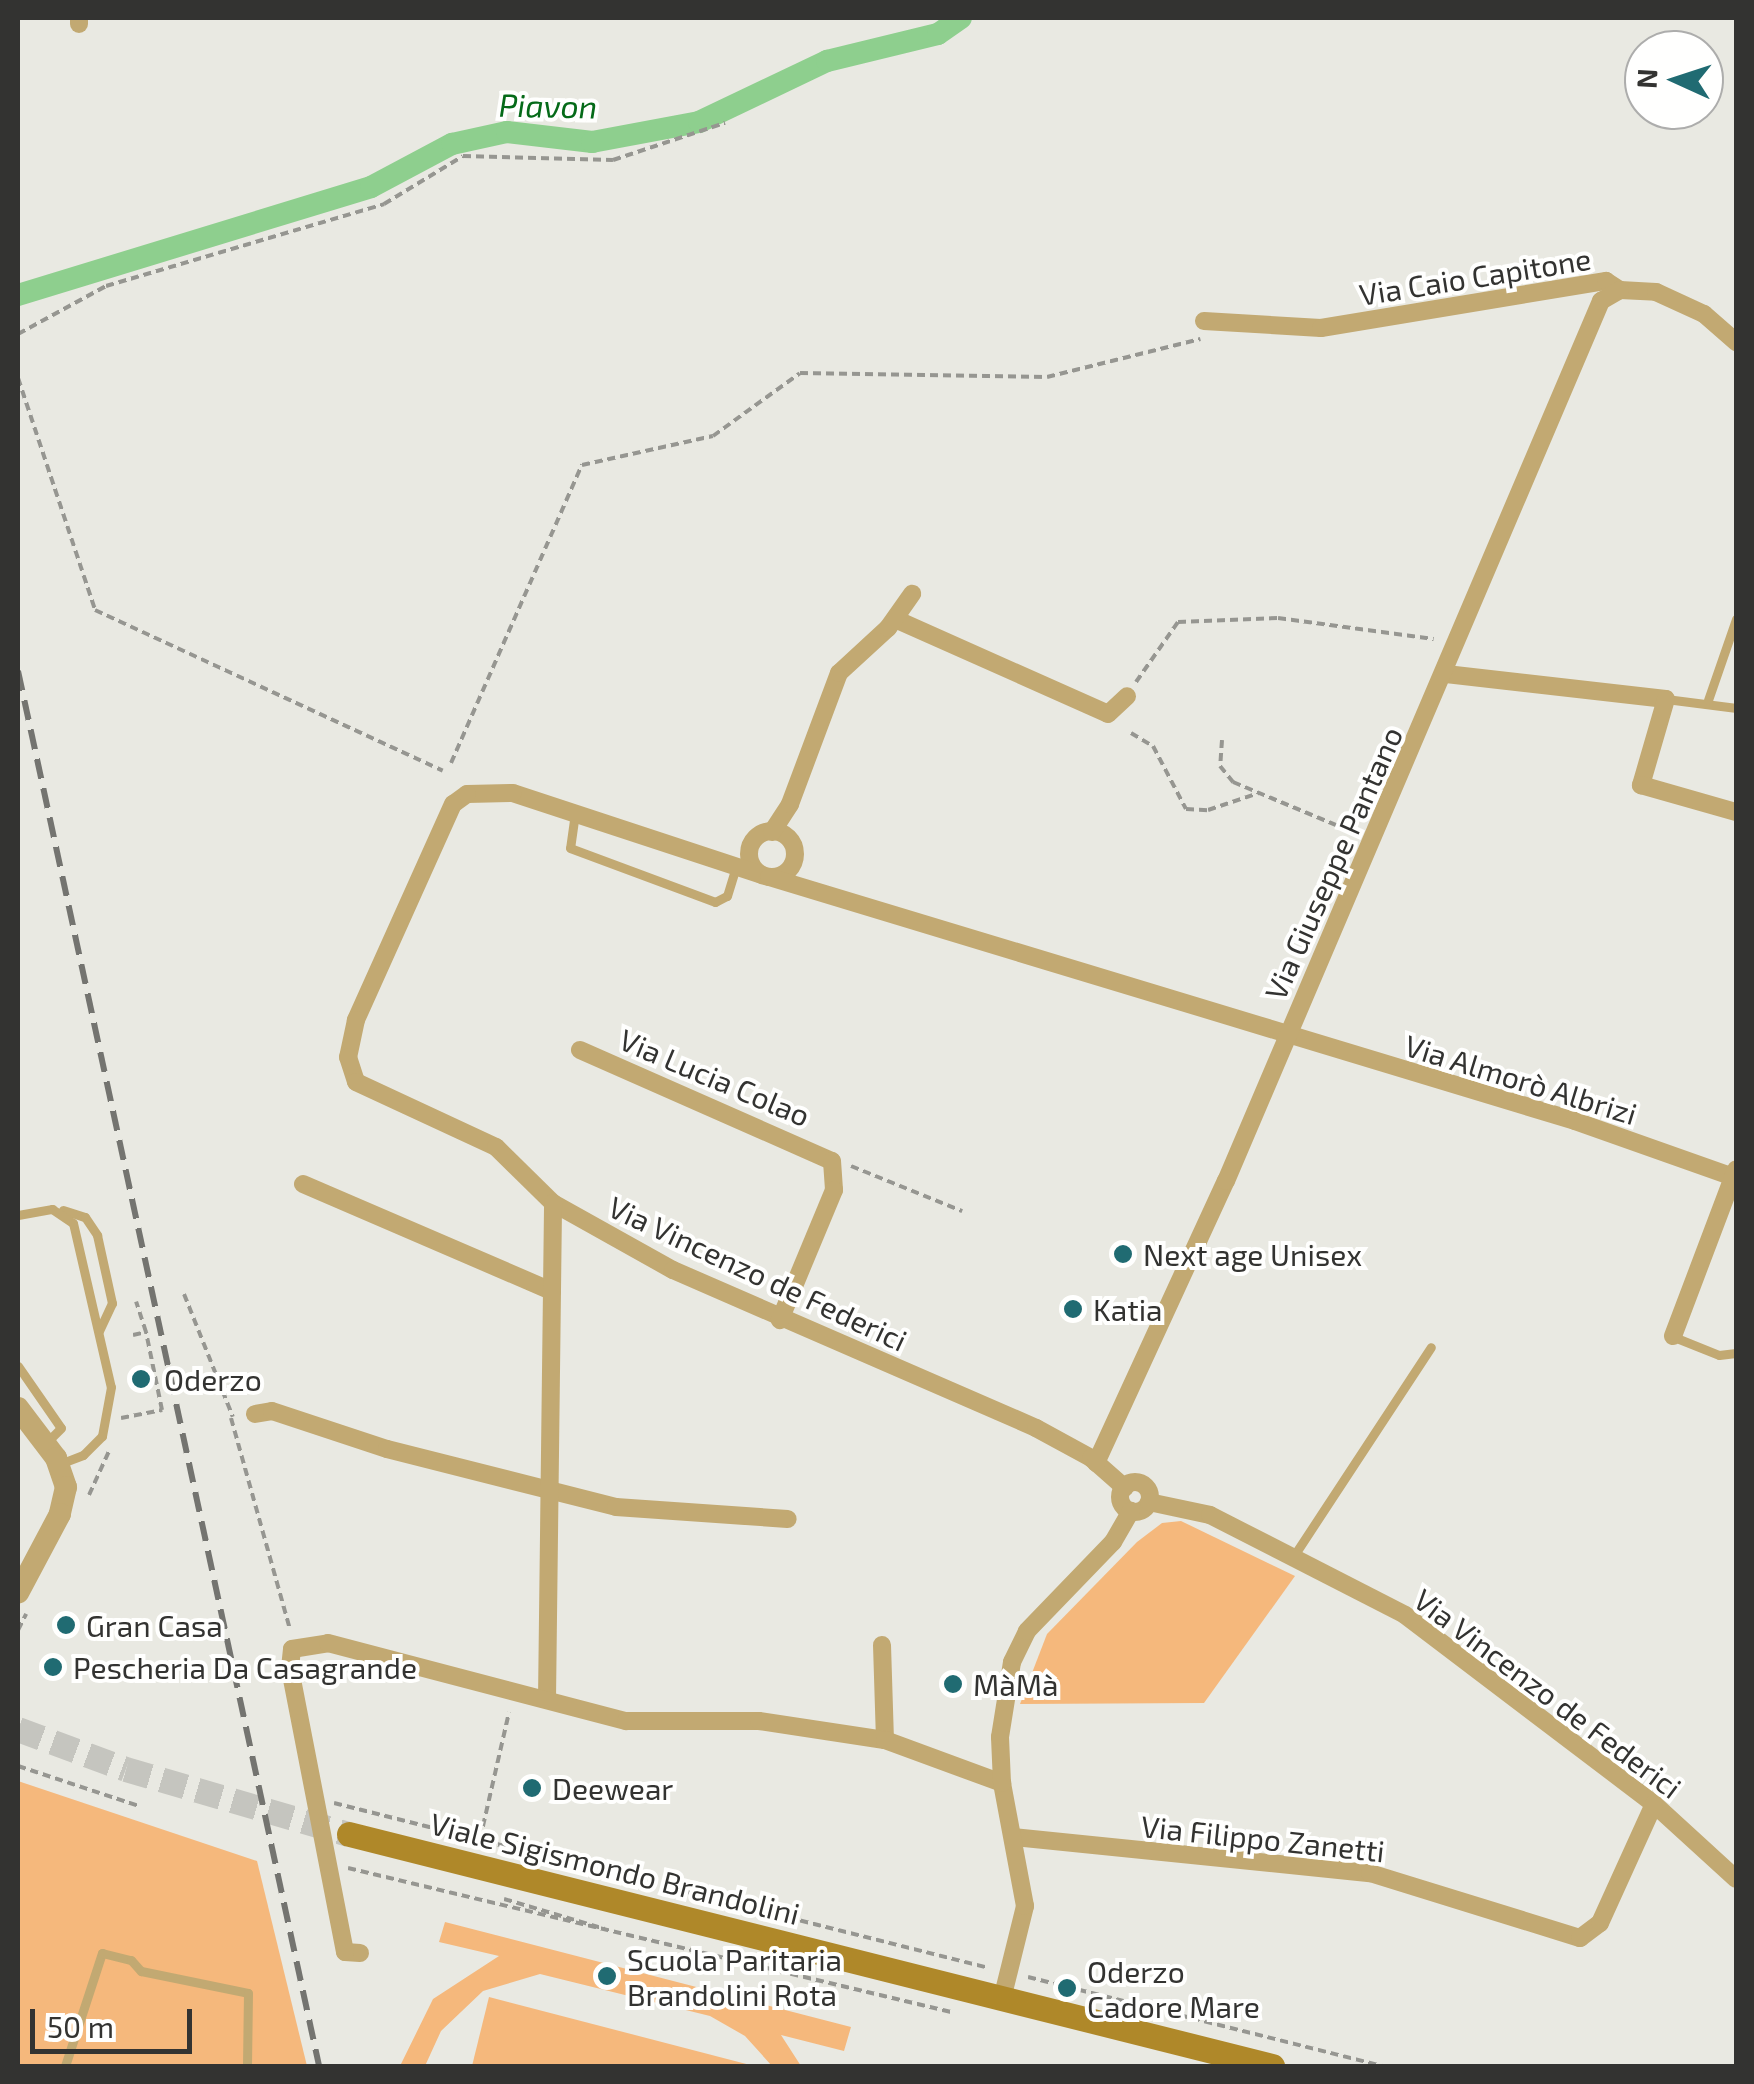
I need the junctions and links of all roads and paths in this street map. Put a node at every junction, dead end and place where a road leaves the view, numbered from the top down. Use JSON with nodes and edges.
{"nodes":[{"id":1,"x":726,"y":124,"type":"dead end"},
{"id":2,"x":1620,"y":290,"type":"junction"},
{"id":3,"x":1204,"y":321,"type":"joint"},
{"id":4,"x":18,"y":334,"type":"edge"},
{"id":5,"x":1736,"y":342,"type":"edge"},
{"id":6,"x":18,"y":378,"type":"edge"},
{"id":7,"x":912,"y":594,"type":"dead end"},
{"id":8,"x":896,"y":618,"type":"junction"},
{"id":9,"x":1736,"y":619,"type":"edge"},
{"id":10,"x":1458,"y":643,"type":"junction"},
{"id":11,"x":1446,"y":674,"type":"junction"},
{"id":12,"x":1126,"y":696,"type":"joint"},
{"id":13,"x":1666,"y":699,"type":"junction"},
{"id":14,"x":1708,"y":700,"type":"junction"},
{"id":15,"x":1736,"y":708,"type":"edge"},
{"id":16,"x":1131,"y":733,"type":"dead end"},
{"id":17,"x":1222,"y":740,"type":"dead end"},
{"id":18,"x":451,"y":763,"type":"dead end"},
{"id":19,"x":443,"y":772,"type":"dead end"},
{"id":20,"x":1259,"y":793,"type":"junction"},
{"id":21,"x":790,"y":804,"type":"junction"},
{"id":22,"x":575,"y":812,"type":"junction"},
{"id":23,"x":1736,"y":812,"type":"edge"},
{"id":24,"x":772,"y":832,"type":"junction"},
{"id":25,"x":1373,"y":841,"type":"junction"},
{"id":26,"x":793,"y":849,"type":"junction"},
{"id":27,"x":750,"y":850,"type":"junction"},
{"id":28,"x":713,"y":858,"type":"junction"},
{"id":29,"x":736,"y":867,"type":"junction"},
{"id":30,"x":765,"y":876,"type":"junction"},
{"id":31,"x":828,"y":892,"type":"junction"},
{"id":32,"x":1288,"y":1036,"type":"junction"},
{"id":33,"x":580,"y":1050,"type":"dead end"},
{"id":34,"x":832,"y":1161,"type":"junction"},
{"id":35,"x":1735,"y":1175,"type":"edge"},
{"id":36,"x":303,"y":1184,"type":"dead end"},
{"id":37,"x":553,"y":1203,"type":"junction"},
{"id":38,"x":52,"y":1209,"type":"junction"},
{"id":39,"x":962,"y":1211,"type":"dead end"},
{"id":40,"x":18,"y":1215,"type":"edge"},
{"id":41,"x":552,"y":1291,"type":"junction"},
{"id":42,"x":184,"y":1294,"type":"dead end"},
{"id":43,"x":136,"y":1302,"type":"dead end"},
{"id":44,"x":780,"y":1320,"type":"junction"},
{"id":45,"x":99,"y":1331,"type":"junction"},
{"id":46,"x":146,"y":1332,"type":"junction"},
{"id":47,"x":133,"y":1334,"type":"dead end"},
{"id":48,"x":1673,"y":1336,"type":"joint"},
{"id":49,"x":1431,"y":1347,"type":"dead end"},
{"id":50,"x":1736,"y":1353,"type":"edge"},
{"id":51,"x":18,"y":1366,"type":"edge"},
{"id":52,"x":18,"y":1408,"type":"edge"},
{"id":53,"x":255,"y":1414,"type":"joint"},
{"id":54,"x":121,"y":1418,"type":"dead end"},
{"id":55,"x":231,"y":1418,"type":"junction"},
{"id":56,"x":45,"y":1444,"type":"junction"},
{"id":57,"x":1096,"y":1463,"type":"junction"},
{"id":58,"x":59,"y":1464,"type":"junction"},
{"id":59,"x":1124,"y":1488,"type":"junction"},
{"id":60,"x":554,"y":1490,"type":"junction"},
{"id":61,"x":1149,"y":1502,"type":"junction"},
{"id":62,"x":1130,"y":1511,"type":"junction"},
{"id":63,"x":788,"y":1518,"type":"dead end"},
{"id":64,"x":1293,"y":1558,"type":"junction"},
{"id":65,"x":18,"y":1593,"type":"edge"},
{"id":66,"x":882,"y":1645,"type":"dead end"},
{"id":67,"x":292,"y":1649,"type":"junction"},
{"id":68,"x":514,"y":1690,"type":"junction"},
{"id":69,"x":547,"y":1699,"type":"junction"},
{"id":70,"x":885,"y":1740,"type":"junction"},
{"id":71,"x":18,"y":1766,"type":"edge"},
{"id":72,"x":1002,"y":1783,"type":"junction"},
{"id":73,"x":314,"y":1797,"type":"junction"},
{"id":74,"x":1654,"y":1804,"type":"junction"},
{"id":75,"x":139,"y":1806,"type":"dead end"},
{"id":76,"x":349,"y":1834,"type":"tunnel mouth"},
{"id":77,"x":1014,"y":1837,"type":"junction"},
{"id":78,"x":480,"y":1839,"type":"junction"},
{"id":79,"x":328,"y":1866,"type":"junction"},
{"id":80,"x":1736,"y":1878,"type":"edge"},
{"id":81,"x":360,"y":1954,"type":"dead end"},
{"id":82,"x":1009,"y":1973,"type":"junction"},
{"id":83,"x":1002,"y":1999,"type":"junction"},
{"id":84,"x":955,"y":2012,"type":"dead end"},
{"id":85,"x":1241,"y":2063,"type":"edge"},
{"id":86,"x":66,"y":2066,"type":"edge"},
{"id":87,"x":247,"y":2066,"type":"edge"},
{"id":88,"x":1272,"y":2066,"type":"edge"},
{"id":89,"x":1382,"y":2066,"type":"edge"}],
"edges":[{"from":1,"to":4,"type":"path"},
{"from":2,"to":3,"type":"street","name":"Via Caio Capitone"},
{"from":2,"to":5,"type":"street","name":"Via Caio Capitone"},
{"from":2,"to":10,"type":"street","name":"Via Giuseppe Pantano"},
{"from":3,"to":18,"type":"path"},
{"from":6,"to":19,"type":"path"},
{"from":7,"to":8,"type":"street"},
{"from":8,"to":12,"type":"street"},
{"from":8,"to":21,"type":"street"},
{"from":9,"to":14,"type":"lane"},
{"from":10,"to":11,"type":"street","name":"Via Giuseppe Pantano"},
{"from":10,"to":12,"type":"path"},
{"from":11,"to":13,"type":"street"},
{"from":11,"to":25,"type":"street","name":"Via Giuseppe Pantano"},
{"from":13,"to":14,"type":"lane"},
{"from":13,"to":23,"type":"street"},
{"from":14,"to":15,"type":"lane"},
{"from":16,"to":20,"type":"path"},
{"from":17,"to":20,"type":"path"},
{"from":20,"to":25,"type":"path"},
{"from":21,"to":24,"type":"street"},
{"from":21,"to":26,"type":"street"},
{"from":22,"to":28,"type":"street","name":"Via Vincenzo de Federici"},
{"from":22,"to":29,"type":"lane"},
{"from":22,"to":37,"type":"street","name":"Via Vincenzo de Federici"},
{"from":24,"to":26,"type":"street"},
{"from":24,"to":27,"type":"street"},
{"from":25,"to":32,"type":"street","name":"Via Giuseppe Pantano"},
{"from":26,"to":30,"type":"street"},
{"from":26,"to":31,"type":"street"},
{"from":27,"to":28,"type":"street"},
{"from":27,"to":30,"type":"street"},
{"from":28,"to":29,"type":"street","name":"Via Vincenzo de Federici"},
{"from":29,"to":30,"type":"street","name":"Via Vincenzo de Federici"},
{"from":30,"to":31,"type":"street","name":"Via Vincenzo de Federici"},
{"from":31,"to":32,"type":"street","name":"Via Almorò Albrizi"},
{"from":32,"to":35,"type":"street","name":"Via Almorò Albrizi"},
{"from":32,"to":57,"type":"street","name":"Via Giuseppe Pantano"},
{"from":33,"to":34,"type":"street","name":"Via Lucia Colao"},
{"from":34,"to":39,"type":"path"},
{"from":34,"to":44,"type":"street","name":"Via Lucia Colao"},
{"from":35,"to":48,"type":"street"},
{"from":36,"to":41,"type":"street"},
{"from":37,"to":41,"type":"street"},
{"from":37,"to":44,"type":"street","name":"Via Vincenzo de Federici"},
{"from":38,"to":40,"type":"lane"},
{"from":38,"to":45,"type":"lane"},
{"from":38,"to":45,"type":"lane"},
{"from":41,"to":60,"type":"street"},
{"from":42,"to":55,"type":"path"},
{"from":43,"to":46,"type":"path"},
{"from":44,"to":57,"type":"street","name":"Via Vincenzo de Federici"},
{"from":45,"to":58,"type":"lane"},
{"from":46,"to":47,"type":"path"},
{"from":46,"to":54,"type":"path"},
{"from":48,"to":50,"type":"lane"},
{"from":49,"to":64,"type":"lane"},
{"from":51,"to":56,"type":"lane"},
{"from":52,"to":56,"type":"street"},
{"from":53,"to":55,"type":"path"},
{"from":53,"to":60,"type":"street"},
{"from":55,"to":67,"type":"path"},
{"from":56,"to":58,"type":"street"},
{"from":57,"to":59,"type":"street","name":"Via Vincenzo de Federici"},
{"from":58,"to":65,"type":"street"},
{"from":59,"to":61,"type":"street","name":"Via Vincenzo de Federici"},
{"from":59,"to":62,"type":"street"},
{"from":60,"to":63,"type":"street"},
{"from":60,"to":69,"type":"street"},
{"from":61,"to":62,"type":"street"},
{"from":61,"to":64,"type":"street","name":"Via Vincenzo de Federici"},
{"from":62,"to":72,"type":"street"},
{"from":64,"to":74,"type":"street","name":"Via Vincenzo de Federici"},
{"from":66,"to":70,"type":"street"},
{"from":67,"to":68,"type":"street"},
{"from":67,"to":73,"type":"street"},
{"from":68,"to":69,"type":"street"},
{"from":68,"to":78,"type":"path"},
{"from":69,"to":70,"type":"street"},
{"from":70,"to":72,"type":"street"},
{"from":71,"to":75,"type":"path"},
{"from":72,"to":77,"type":"street"},
{"from":73,"to":78,"type":"path"},
{"from":73,"to":79,"type":"street"},
{"from":74,"to":77,"type":"street","name":"Via Filippo Zanetti"},
{"from":74,"to":80,"type":"street","name":"Via Vincenzo de Federici"},
{"from":76,"to":83,"type":"main road","name":"Viale Sigismondo Brandolini"},
{"from":77,"to":82,"type":"street"},
{"from":78,"to":82,"type":"path"},
{"from":79,"to":81,"type":"street"},
{"from":79,"to":84,"type":"path"},
{"from":82,"to":83,"type":"street"},
{"from":82,"to":89,"type":"path"},
{"from":83,"to":85,"type":"main road","name":"Viale Sigismondo Brandolini"},
{"from":85,"to":88,"type":"main road","name":"Viale Sigismondo Brandolini"},
{"from":86,"to":87,"type":"lane"}]}
